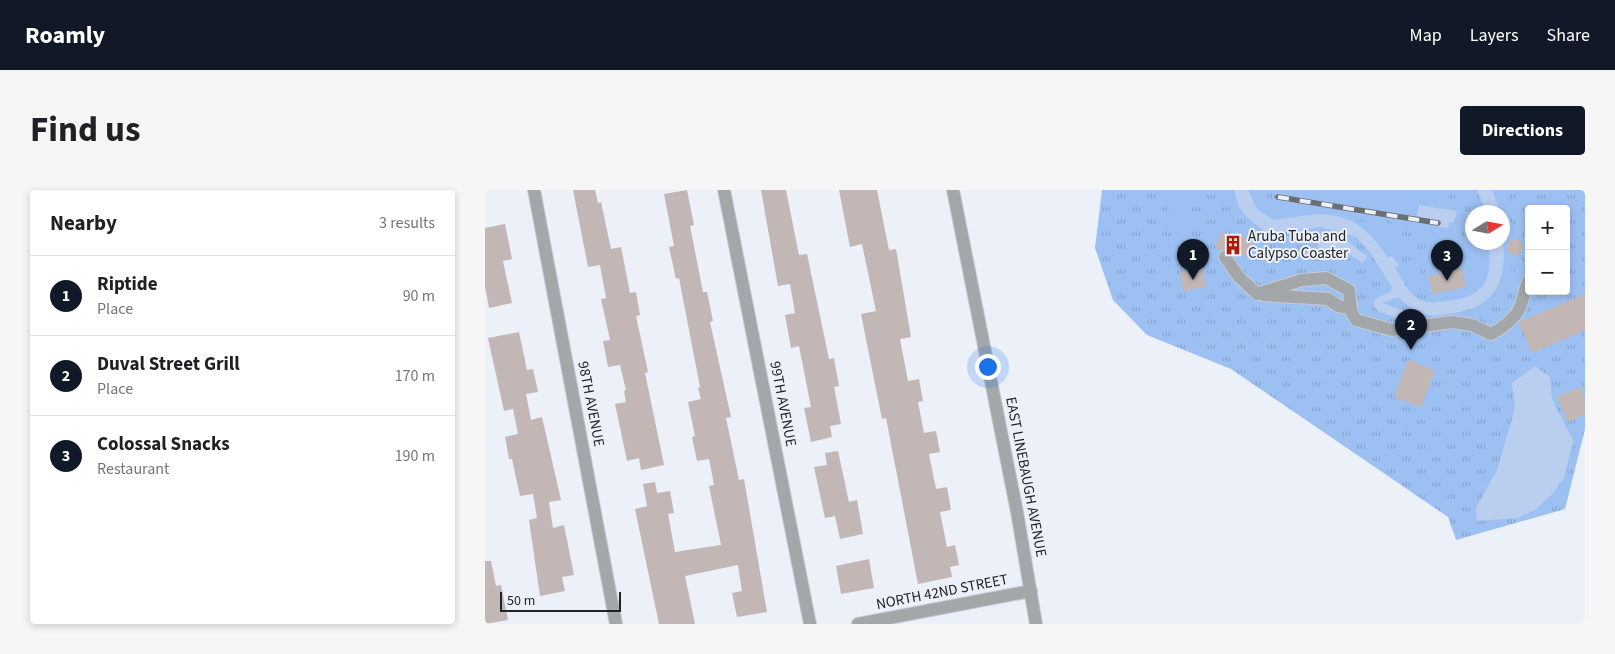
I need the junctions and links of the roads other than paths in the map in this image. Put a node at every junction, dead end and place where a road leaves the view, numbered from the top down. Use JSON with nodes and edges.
{"nodes":[{"id":1,"x":534,"y":190,"type":"edge"},
{"id":2,"x":724,"y":190,"type":"edge"},
{"id":3,"x":953,"y":190,"type":"edge"},
{"id":4,"x":1225,"y":257,"type":"dead end"},
{"id":5,"x":1525,"y":288,"type":"edge"},
{"id":6,"x":1257,"y":294,"type":"junction"},
{"id":7,"x":1351,"y":308,"type":"junction"},
{"id":8,"x":1031,"y":591,"type":"junction"},
{"id":9,"x":616,"y":624,"type":"edge"},
{"id":10,"x":810,"y":624,"type":"edge"},
{"id":11,"x":858,"y":624,"type":"edge"},
{"id":12,"x":1036,"y":624,"type":"edge"}],
"edges":[{"from":1,"to":9,"type":"street","name":"98TH AVENUE"},
{"from":2,"to":10,"type":"street","name":"99TH AVENUE"},
{"from":3,"to":8,"type":"street","name":"EAST LINEBAUGH AVENUE"},
{"from":4,"to":6,"type":"street"},
{"from":5,"to":7,"type":"street"},
{"from":6,"to":7,"type":"street"},
{"from":6,"to":7,"type":"street"},
{"from":8,"to":11,"type":"street","name":"NORTH 42ND STREET"},
{"from":8,"to":12,"type":"street","name":"EAST LINEBAUGH AVENUE"}]}
